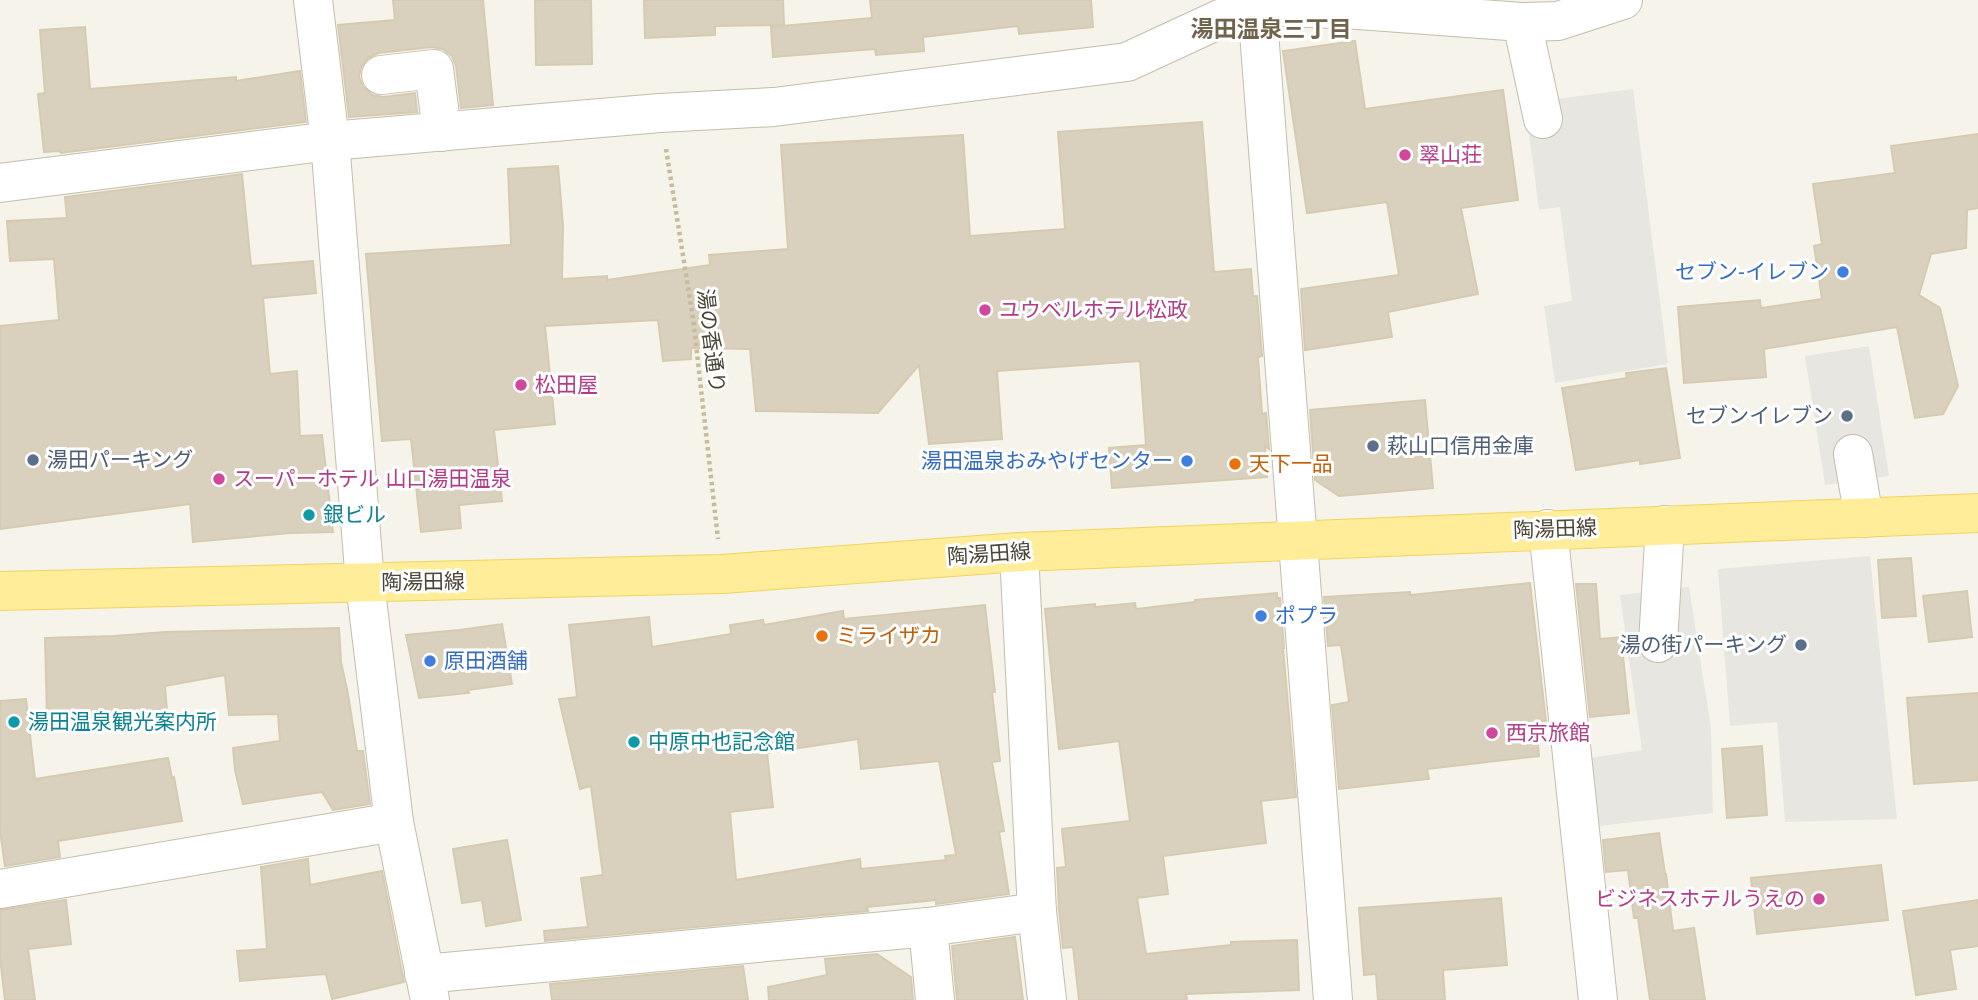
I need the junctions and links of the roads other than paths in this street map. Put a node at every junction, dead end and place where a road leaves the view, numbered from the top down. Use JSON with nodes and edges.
{"nodes":[{"id":1,"x":313,"y":0,"type":"edge"},
{"id":2,"x":1623,"y":0,"type":"edge"},
{"id":3,"x":1257,"y":6,"type":"junction"},
{"id":4,"x":1522,"y":22,"type":"junction"},
{"id":5,"x":381,"y":75,"type":"dead end"},
{"id":6,"x":1543,"y":119,"type":"dead end"},
{"id":7,"x":442,"y":132,"type":"junction"},
{"id":8,"x":330,"y":141,"type":"junction"},
{"id":9,"x":0,"y":183,"type":"edge"},
{"id":10,"x":1853,"y":454,"type":"dead end"},
{"id":11,"x":1978,"y":513,"type":"edge"},
{"id":12,"x":1864,"y":518,"type":"junction"},
{"id":13,"x":1665,"y":525,"type":"junction"},
{"id":14,"x":1548,"y":529,"type":"junction"},
{"id":15,"x":1298,"y":540,"type":"junction"},
{"id":16,"x":1019,"y":552,"type":"junction"},
{"id":17,"x":365,"y":583,"type":"junction"},
{"id":18,"x":0,"y":592,"type":"edge"},
{"id":19,"x":1658,"y":643,"type":"dead end"},
{"id":20,"x":394,"y":822,"type":"junction"},
{"id":21,"x":0,"y":889,"type":"edge"},
{"id":22,"x":1037,"y":912,"type":"junction"},
{"id":23,"x":928,"y":927,"type":"junction"},
{"id":24,"x":427,"y":987,"type":"edge"},
{"id":25,"x":934,"y":1000,"type":"edge"},
{"id":26,"x":1047,"y":1000,"type":"edge"},
{"id":27,"x":1333,"y":1000,"type":"edge"},
{"id":28,"x":1598,"y":1000,"type":"edge"}],
"edges":[{"from":1,"to":8,"type":"street"},
{"from":2,"to":4,"type":"street"},
{"from":3,"to":4,"type":"street"},
{"from":3,"to":7,"type":"street"},
{"from":3,"to":15,"type":"street"},
{"from":4,"to":6,"type":"street"},
{"from":5,"to":7,"type":"street"},
{"from":7,"to":8,"type":"street"},
{"from":8,"to":9,"type":"street"},
{"from":8,"to":17,"type":"street"},
{"from":10,"to":12,"type":"street"},
{"from":11,"to":12,"type":"main road","name":"陶湯田線"},
{"from":12,"to":13,"type":"main road","name":"陶湯田線"},
{"from":13,"to":14,"type":"main road","name":"陶湯田線"},
{"from":13,"to":19,"type":"street"},
{"from":14,"to":15,"type":"main road","name":"陶湯田線"},
{"from":14,"to":28,"type":"street"},
{"from":15,"to":16,"type":"main road","name":"陶湯田線"},
{"from":15,"to":27,"type":"street"},
{"from":16,"to":17,"type":"main road","name":"陶湯田線"},
{"from":16,"to":22,"type":"street"},
{"from":17,"to":18,"type":"main road","name":"陶湯田線"},
{"from":17,"to":20,"type":"street"},
{"from":20,"to":21,"type":"street"},
{"from":20,"to":24,"type":"street"},
{"from":22,"to":23,"type":"street"},
{"from":22,"to":26,"type":"street"},
{"from":23,"to":24,"type":"street"},
{"from":23,"to":25,"type":"street"}]}
